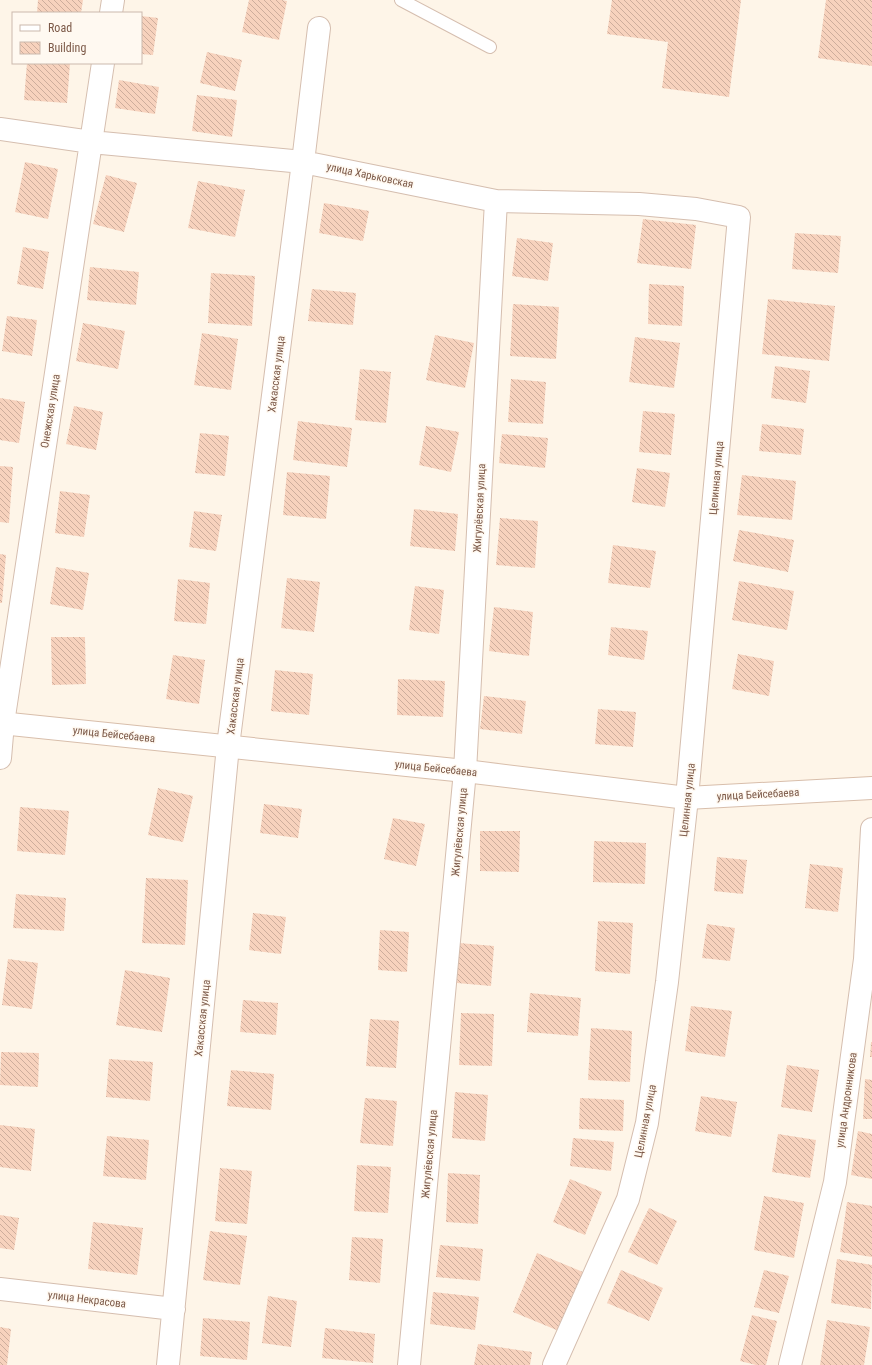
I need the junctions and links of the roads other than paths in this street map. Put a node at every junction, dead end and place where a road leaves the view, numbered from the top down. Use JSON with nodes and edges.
{"nodes":[{"id":1,"x":114,"y":0,"type":"edge"},
{"id":2,"x":400,"y":0,"type":"edge"},
{"id":3,"x":111,"y":12,"type":"edge"},
{"id":4,"x":319,"y":28,"type":"dead end"},
{"id":5,"x":490,"y":46,"type":"dead end"},
{"id":6,"x":103,"y":64,"type":"edge"},
{"id":7,"x":0,"y":129,"type":"edge"},
{"id":8,"x":91,"y":142,"type":"junction"},
{"id":9,"x":303,"y":162,"type":"junction"},
{"id":10,"x":496,"y":201,"type":"junction"},
{"id":11,"x":739,"y":217,"type":"joint"},
{"id":12,"x":2,"y":723,"type":"edge"},
{"id":13,"x":228,"y":746,"type":"junction"},
{"id":14,"x":0,"y":758,"type":"edge"},
{"id":15,"x":465,"y":771,"type":"junction"},
{"id":16,"x":872,"y":788,"type":"edge"},
{"id":17,"x":687,"y":798,"type":"junction"},
{"id":18,"x":872,"y":830,"type":"edge"},
{"id":19,"x":0,"y":1289,"type":"edge"},
{"id":20,"x":174,"y":1309,"type":"junction"},
{"id":21,"x":168,"y":1365,"type":"edge"},
{"id":22,"x":410,"y":1365,"type":"edge"},
{"id":23,"x":554,"y":1365,"type":"edge"},
{"id":24,"x":790,"y":1365,"type":"edge"}],
"edges":[{"from":1,"to":3,"type":"street"},
{"from":2,"to":5,"type":"lane"},
{"from":4,"to":9,"type":"street","name":"Хакасская улица"},
{"from":6,"to":8,"type":"street","name":"Онежская улица"},
{"from":7,"to":8,"type":"street","name":"улица Харьковская"},
{"from":8,"to":9,"type":"street","name":"улица Харьковская"},
{"from":8,"to":12,"type":"street","name":"Онежская улица"},
{"from":9,"to":10,"type":"street","name":"улица Харьковская"},
{"from":9,"to":13,"type":"street","name":"Хакасская улица"},
{"from":10,"to":11,"type":"street","name":"улица Харьковская"},
{"from":10,"to":15,"type":"street","name":"Жигулёвская улица"},
{"from":11,"to":17,"type":"street","name":"Целинная улица"},
{"from":12,"to":13,"type":"street","name":"улица Бейсебаева"},
{"from":12,"to":14,"type":"street","name":"Онежская улица"},
{"from":13,"to":15,"type":"street","name":"улица Бейсебаева"},
{"from":13,"to":20,"type":"street","name":"Хакасская улица"},
{"from":15,"to":17,"type":"street","name":"улица Бейсебаева"},
{"from":15,"to":22,"type":"street","name":"Жигулёвская улица"},
{"from":16,"to":17,"type":"street","name":"улица Бейсебаева"},
{"from":17,"to":23,"type":"street","name":"Целинная улица"},
{"from":18,"to":24,"type":"street","name":"улица Андронникова"},
{"from":19,"to":20,"type":"street","name":"улица Некрасова"},
{"from":20,"to":21,"type":"street","name":"Хакасская улица"}]}
